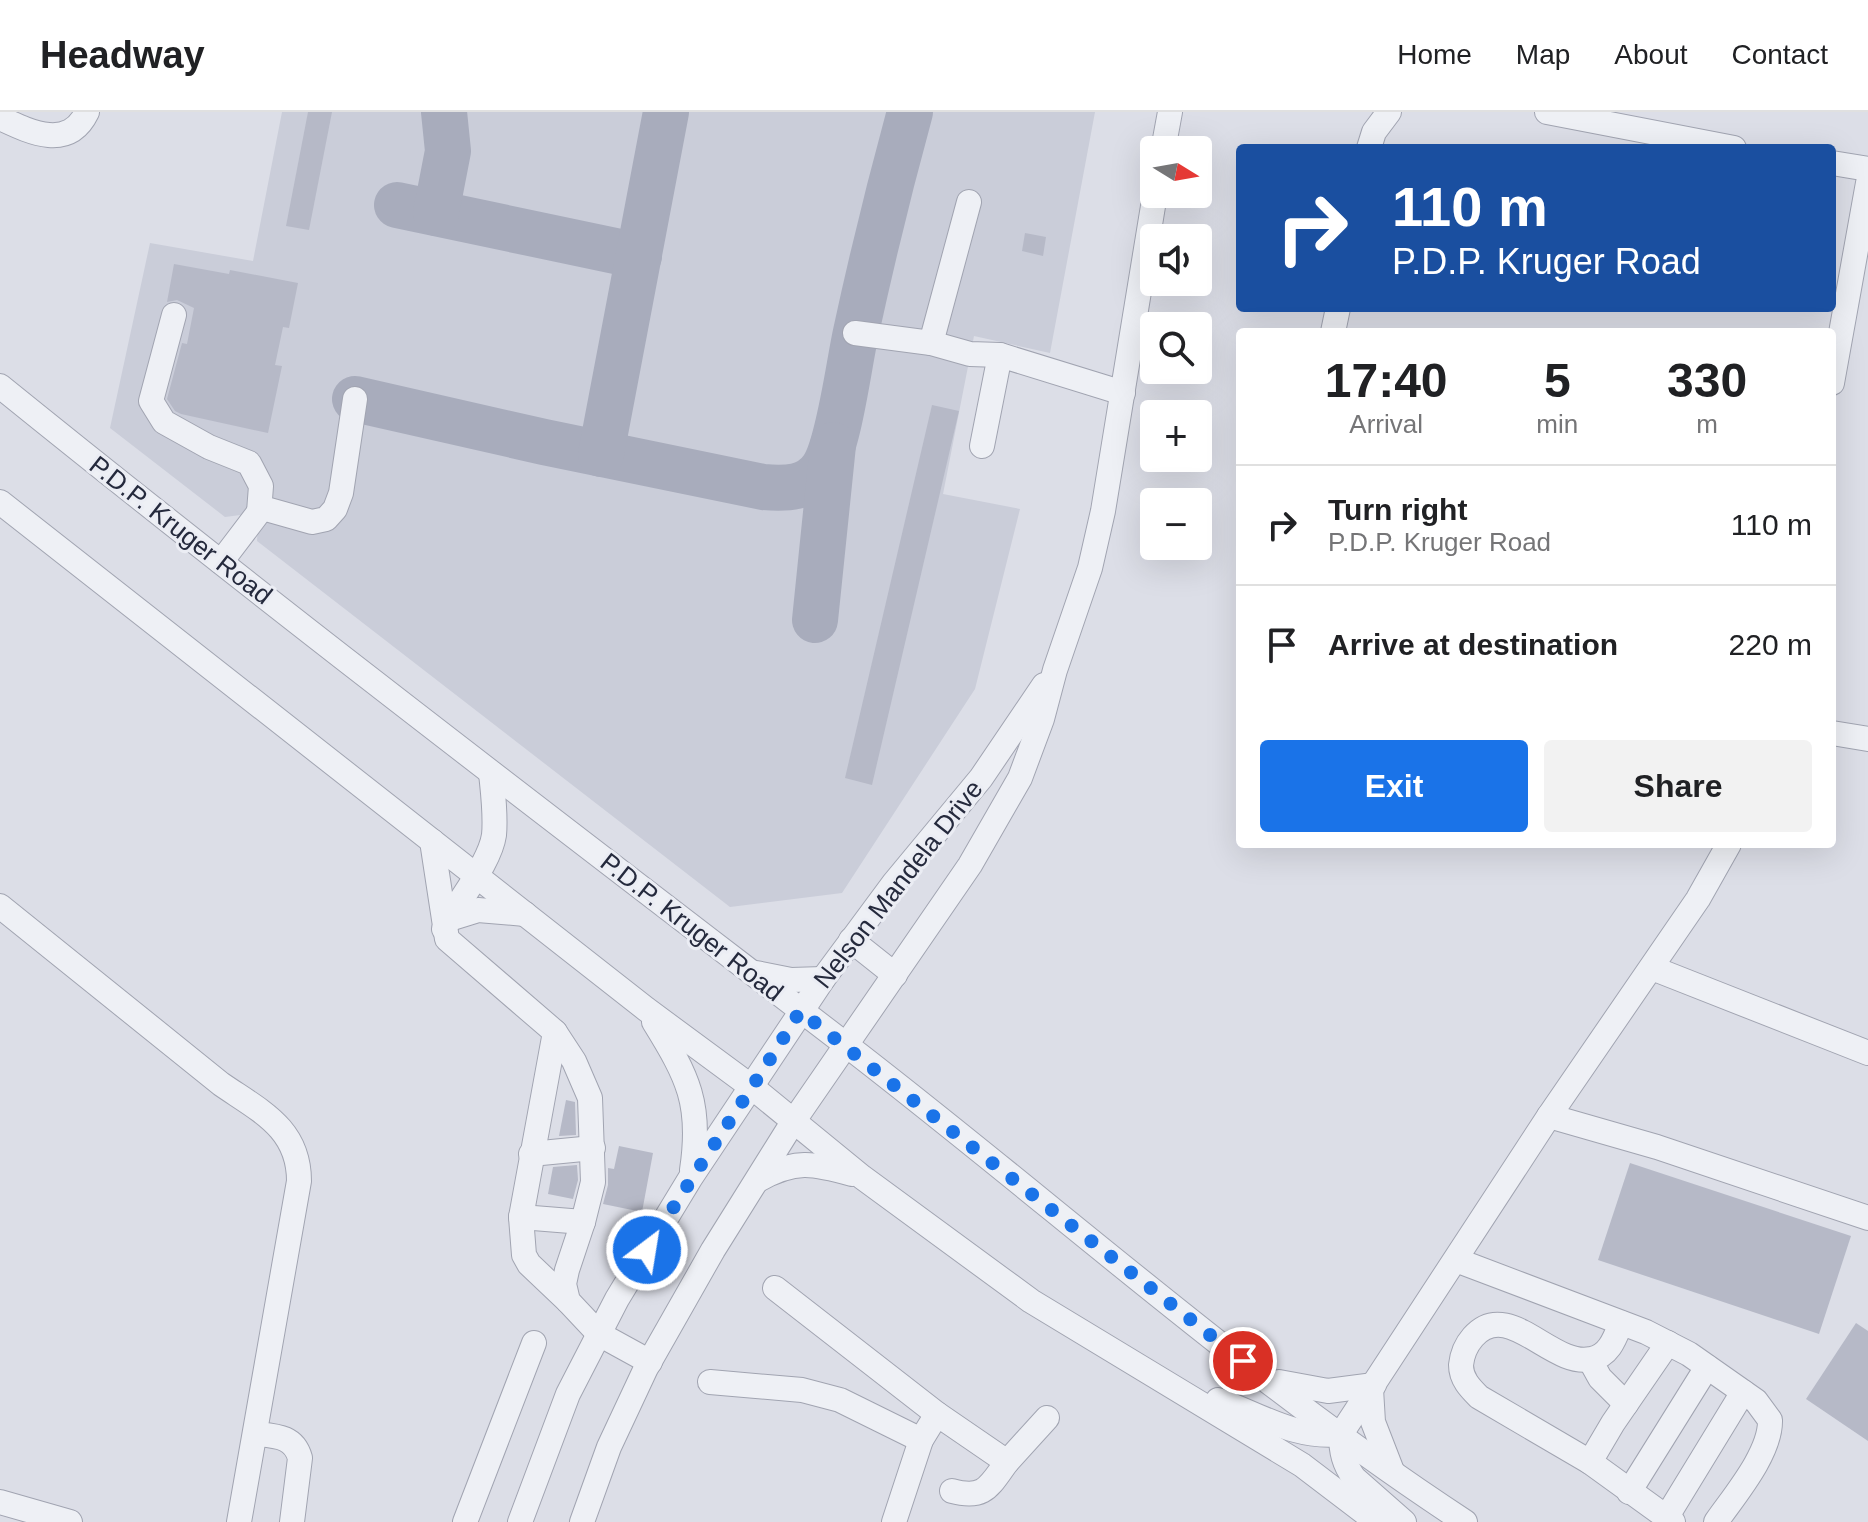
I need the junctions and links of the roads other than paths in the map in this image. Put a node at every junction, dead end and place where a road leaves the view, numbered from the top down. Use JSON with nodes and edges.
{"nodes":[{"id":1,"x":87,"y":112,"type":"edge"},
{"id":2,"x":1170,"y":112,"type":"edge"},
{"id":3,"x":1389,"y":112,"type":"edge"},
{"id":4,"x":1547,"y":112,"type":"edge"},
{"id":5,"x":0,"y":118,"type":"edge"},
{"id":6,"x":1166,"y":136,"type":"edge"},
{"id":7,"x":1370,"y":144,"type":"edge"},
{"id":8,"x":1713,"y":144,"type":"edge"},
{"id":9,"x":1836,"y":164,"type":"edge"},
{"id":10,"x":1868,"y":169,"type":"edge"},
{"id":11,"x":1868,"y":183,"type":"edge"},
{"id":12,"x":969,"y":202,"type":"dead end"},
{"id":13,"x":1153,"y":208,"type":"edge"},
{"id":14,"x":174,"y":315,"type":"dead end"},
{"id":15,"x":855,"y":333,"type":"dead end"},
{"id":16,"x":931,"y":343,"type":"junction"},
{"id":17,"x":1000,"y":355,"type":"junction"},
{"id":18,"x":1836,"y":361,"type":"edge"},
{"id":19,"x":0,"y":386,"type":"edge"},
{"id":20,"x":1123,"y":393,"type":"junction"},
{"id":21,"x":355,"y":399,"type":"dead end"},
{"id":22,"x":982,"y":446,"type":"dead end"},
{"id":23,"x":0,"y":502,"type":"edge"},
{"id":24,"x":259,"y":512,"type":"junction"},
{"id":25,"x":221,"y":562,"type":"junction"},
{"id":26,"x":1055,"y":670,"type":"junction"},
{"id":27,"x":1836,"y":734,"type":"edge"},
{"id":28,"x":1868,"y":739,"type":"edge"},
{"id":29,"x":491,"y":773,"type":"junction"},
{"id":30,"x":432,"y":841,"type":"junction"},
{"id":31,"x":1727,"y":848,"type":"edge"},
{"id":32,"x":475,"y":874,"type":"junction"},
{"id":33,"x":0,"y":906,"type":"edge"},
{"id":34,"x":525,"y":914,"type":"junction"},
{"id":35,"x":447,"y":924,"type":"junction"},
{"id":36,"x":851,"y":940,"type":"junction"},
{"id":37,"x":1652,"y":968,"type":"junction"},
{"id":38,"x":750,"y":972,"type":"junction"},
{"id":39,"x":895,"y":975,"type":"junction"},
{"id":40,"x":823,"y":979,"type":"junction"},
{"id":41,"x":646,"y":1009,"type":"junction"},
{"id":42,"x":800,"y":1011,"type":"junction"},
{"id":43,"x":555,"y":1032,"type":"junction"},
{"id":44,"x":845,"y":1044,"type":"junction"},
{"id":45,"x":1868,"y":1053,"type":"edge"},
{"id":46,"x":753,"y":1088,"type":"junction"},
{"id":47,"x":1549,"y":1116,"type":"junction"},
{"id":48,"x":793,"y":1122,"type":"junction"},
{"id":49,"x":593,"y":1148,"type":"junction"},
{"id":50,"x":531,"y":1154,"type":"junction"},
{"id":51,"x":691,"y":1177,"type":"junction"},
{"id":52,"x":862,"y":1177,"type":"junction"},
{"id":53,"x":755,"y":1182,"type":"junction"},
{"id":54,"x":521,"y":1217,"type":"junction"},
{"id":55,"x":1868,"y":1218,"type":"edge"},
{"id":56,"x":583,"y":1222,"type":"junction"},
{"id":57,"x":1456,"y":1260,"type":"junction"},
{"id":58,"x":775,"y":1288,"type":"dead end"},
{"id":59,"x":568,"y":1301,"type":"junction"},
{"id":60,"x":1621,"y":1323,"type":"junction"},
{"id":61,"x":599,"y":1334,"type":"junction"},
{"id":62,"x":534,"y":1343,"type":"dead end"},
{"id":63,"x":1668,"y":1343,"type":"junction"},
{"id":64,"x":1590,"y":1360,"type":"junction"},
{"id":65,"x":650,"y":1362,"type":"junction"},
{"id":66,"x":1707,"y":1367,"type":"junction"},
{"id":67,"x":1265,"y":1378,"type":"junction"},
{"id":68,"x":710,"y":1382,"type":"dead end"},
{"id":69,"x":1372,"y":1387,"type":"junction"},
{"id":70,"x":1743,"y":1392,"type":"junction"},
{"id":71,"x":1188,"y":1395,"type":"junction"},
{"id":72,"x":1626,"y":1404,"type":"junction"},
{"id":73,"x":937,"y":1414,"type":"junction"},
{"id":74,"x":1047,"y":1418,"type":"dead end"},
{"id":75,"x":256,"y":1434,"type":"junction"},
{"id":76,"x":1341,"y":1434,"type":"junction"},
{"id":77,"x":921,"y":1440,"type":"junction"},
{"id":78,"x":1007,"y":1462,"type":"junction"},
{"id":79,"x":1590,"y":1462,"type":"junction"},
{"id":80,"x":1392,"y":1472,"type":"junction"},
{"id":81,"x":952,"y":1491,"type":"dead end"},
{"id":82,"x":1629,"y":1492,"type":"junction"},
{"id":83,"x":0,"y":1502,"type":"edge"},
{"id":84,"x":1669,"y":1520,"type":"edge"},
{"id":85,"x":70,"y":1522,"type":"edge"},
{"id":86,"x":239,"y":1522,"type":"edge"},
{"id":87,"x":292,"y":1522,"type":"edge"},
{"id":88,"x":465,"y":1522,"type":"edge"},
{"id":89,"x":520,"y":1522,"type":"edge"},
{"id":90,"x":582,"y":1522,"type":"edge"},
{"id":91,"x":894,"y":1522,"type":"edge"},
{"id":92,"x":1377,"y":1522,"type":"edge"},
{"id":93,"x":1404,"y":1522,"type":"edge"},
{"id":94,"x":1465,"y":1522,"type":"edge"},
{"id":95,"x":1716,"y":1522,"type":"edge"}],
"edges":[{"from":1,"to":5,"type":"street"},
{"from":2,"to":6,"type":"street"},
{"from":3,"to":7,"type":"street"},
{"from":4,"to":8,"type":"street"},
{"from":9,"to":10,"type":"street"},
{"from":11,"to":18,"type":"street"},
{"from":12,"to":16,"type":"street"},
{"from":13,"to":20,"type":"street","name":"Nelson Mandela Drive"},
{"from":14,"to":24,"type":"street"},
{"from":15,"to":16,"type":"street"},
{"from":16,"to":17,"type":"street"},
{"from":17,"to":20,"type":"street"},
{"from":17,"to":22,"type":"street"},
{"from":19,"to":25,"type":"street","name":"P.D.P. Kruger Road"},
{"from":20,"to":26,"type":"street","name":"Nelson Mandela Drive"},
{"from":21,"to":24,"type":"street"},
{"from":23,"to":30,"type":"street"},
{"from":24,"to":25,"type":"street"},
{"from":25,"to":29,"type":"street","name":"P.D.P. Kruger Road"},
{"from":26,"to":36,"type":"street","name":"Nelson Mandela Drive"},
{"from":26,"to":39,"type":"street","name":"Nelson Mandela Drive"},
{"from":27,"to":28,"type":"street"},
{"from":29,"to":32,"type":"street"},
{"from":29,"to":38,"type":"street","name":"P.D.P. Kruger Road"},
{"from":30,"to":32,"type":"street"},
{"from":30,"to":35,"type":"street"},
{"from":31,"to":37,"type":"street"},
{"from":32,"to":34,"type":"street"},
{"from":32,"to":35,"type":"street"},
{"from":33,"to":75,"type":"street"},
{"from":34,"to":35,"type":"street"},
{"from":34,"to":41,"type":"street"},
{"from":35,"to":43,"type":"street"},
{"from":36,"to":39,"type":"street"},
{"from":36,"to":40,"type":"street","name":"Nelson Mandela Drive"},
{"from":37,"to":45,"type":"street"},
{"from":37,"to":47,"type":"street"},
{"from":38,"to":40,"type":"street"},
{"from":38,"to":42,"type":"street","name":"P.D.P. Kruger Road"},
{"from":39,"to":44,"type":"street","name":"Nelson Mandela Drive"},
{"from":40,"to":42,"type":"street","name":"Nelson Mandela Drive"},
{"from":41,"to":46,"type":"street"},
{"from":41,"to":51,"type":"street"},
{"from":42,"to":44,"type":"street","name":"P.D.P. Kruger Road"},
{"from":42,"to":46,"type":"street","name":"Nelson Mandela Drive"},
{"from":43,"to":49,"type":"street"},
{"from":43,"to":50,"type":"street"},
{"from":44,"to":48,"type":"street","name":"Nelson Mandela Drive"},
{"from":44,"to":67,"type":"street","name":"P.D.P. Kruger Road"},
{"from":46,"to":48,"type":"street"},
{"from":46,"to":51,"type":"street","name":"Nelson Mandela Drive"},
{"from":47,"to":55,"type":"street"},
{"from":47,"to":57,"type":"street"},
{"from":48,"to":52,"type":"street"},
{"from":48,"to":53,"type":"street","name":"Nelson Mandela Drive"},
{"from":49,"to":50,"type":"street"},
{"from":49,"to":56,"type":"street"},
{"from":50,"to":54,"type":"street"},
{"from":51,"to":61,"type":"street","name":"Nelson Mandela Drive"},
{"from":52,"to":53,"type":"street"},
{"from":52,"to":71,"type":"street"},
{"from":53,"to":65,"type":"street","name":"Nelson Mandela Drive"},
{"from":54,"to":56,"type":"street"},
{"from":54,"to":59,"type":"street"},
{"from":56,"to":59,"type":"street"},
{"from":57,"to":60,"type":"street"},
{"from":57,"to":69,"type":"street"},
{"from":58,"to":73,"type":"street"},
{"from":59,"to":61,"type":"street"},
{"from":60,"to":63,"type":"street"},
{"from":60,"to":64,"type":"street"},
{"from":61,"to":65,"type":"street"},
{"from":61,"to":89,"type":"street","name":"Nelson Mandela Drive"},
{"from":62,"to":88,"type":"street"},
{"from":63,"to":66,"type":"street"},
{"from":63,"to":72,"type":"street"},
{"from":64,"to":72,"type":"street"},
{"from":64,"to":79,"type":"street"},
{"from":65,"to":90,"type":"street","name":"Nelson Mandela Drive"},
{"from":66,"to":70,"type":"street"},
{"from":66,"to":82,"type":"street"},
{"from":67,"to":69,"type":"street"},
{"from":67,"to":76,"type":"street","name":"P.D.P. Kruger Road"},
{"from":68,"to":77,"type":"street"},
{"from":69,"to":76,"type":"street"},
{"from":69,"to":80,"type":"street"},
{"from":70,"to":84,"type":"street"},
{"from":70,"to":95,"type":"street"},
{"from":71,"to":76,"type":"street"},
{"from":71,"to":92,"type":"street"},
{"from":72,"to":79,"type":"street"},
{"from":73,"to":77,"type":"street"},
{"from":73,"to":78,"type":"street"},
{"from":74,"to":78,"type":"street"},
{"from":75,"to":86,"type":"street"},
{"from":75,"to":87,"type":"street"},
{"from":76,"to":80,"type":"street","name":"P.D.P. Kruger Road"},
{"from":76,"to":93,"type":"street"},
{"from":77,"to":91,"type":"street"},
{"from":78,"to":81,"type":"street"},
{"from":79,"to":82,"type":"street"},
{"from":80,"to":94,"type":"street","name":"P.D.P. Kruger Road"},
{"from":82,"to":84,"type":"street"},
{"from":83,"to":85,"type":"street"}]}
